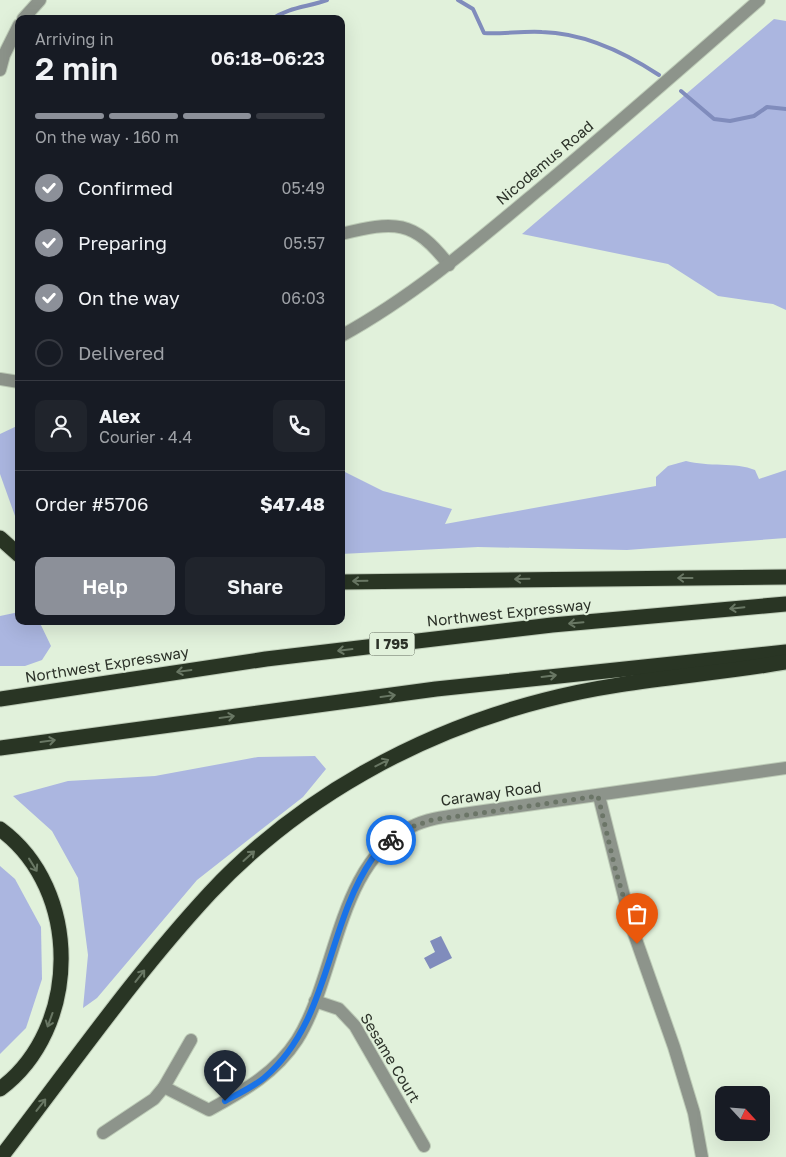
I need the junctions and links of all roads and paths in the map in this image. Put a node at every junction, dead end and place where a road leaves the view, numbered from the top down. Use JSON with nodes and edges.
{"nodes":[{"id":1,"x":759,"y":0,"type":"edge"},
{"id":2,"x":38,"y":2,"type":"edge"},
{"id":3,"x":27,"y":15,"type":"edge"},
{"id":4,"x":15,"y":34,"type":"edge"},
{"id":5,"x":0,"y":70,"type":"edge"},
{"id":6,"x":345,"y":233,"type":"edge"},
{"id":7,"x":449,"y":265,"type":"junction"},
{"id":8,"x":345,"y":334,"type":"edge"},
{"id":9,"x":0,"y":379,"type":"edge"},
{"id":10,"x":15,"y":381,"type":"edge"},
{"id":11,"x":0,"y":538,"type":"edge"},
{"id":12,"x":15,"y":551,"type":"edge"},
{"id":13,"x":786,"y":577,"type":"edge"},
{"id":14,"x":345,"y":582,"type":"edge"},
{"id":15,"x":786,"y":604,"type":"edge"},
{"id":16,"x":786,"y":652,"type":"edge"},
{"id":17,"x":786,"y":662,"type":"edge"},
{"id":18,"x":0,"y":699,"type":"edge"},
{"id":19,"x":0,"y":748,"type":"edge"},
{"id":20,"x":786,"y":768,"type":"edge"},
{"id":21,"x":598,"y":796,"type":"junction"},
{"id":22,"x":0,"y":829,"type":"edge"},
{"id":23,"x":315,"y":1001,"type":"junction"},
{"id":24,"x":191,"y":1040,"type":"dead end"},
{"id":25,"x":164,"y":1087,"type":"junction"},
{"id":26,"x":0,"y":1089,"type":"edge"},
{"id":27,"x":28,"y":1122,"type":"junction"},
{"id":28,"x":103,"y":1133,"type":"dead end"},
{"id":29,"x":0,"y":1141,"type":"edge"},
{"id":30,"x":424,"y":1146,"type":"dead end"},
{"id":31,"x":1,"y":1157,"type":"edge"},
{"id":32,"x":702,"y":1157,"type":"edge"}],
"edges":[{"from":1,"to":7,"type":"street","name":"Nicodemus Road"},
{"from":2,"to":3,"type":"street"},
{"from":4,"to":5,"type":"street"},
{"from":6,"to":7,"type":"street"},
{"from":7,"to":8,"type":"street","name":"Nicodemus Road"},
{"from":9,"to":10,"type":"street"},
{"from":11,"to":12,"type":"highway"},
{"from":13,"to":14,"type":"highway","one_way":true},
{"from":15,"to":18,"type":"highway","name":"Northwest Expressway","number":"I 795","one_way":true},
{"from":19,"to":16,"type":"highway","one_way":true},
{"from":27,"to":17,"type":"highway","one_way":true},
{"from":20,"to":21,"type":"street","name":"Caraway Road"},
{"from":21,"to":23,"type":"street","name":"Caraway Road"},
{"from":21,"to":32,"type":"street"},
{"from":22,"to":26,"type":"highway","one_way":true},
{"from":23,"to":25,"type":"street","name":"Caraway Road"},
{"from":23,"to":30,"type":"street","name":"Sesame Court"},
{"from":24,"to":25,"type":"street"},
{"from":25,"to":28,"type":"street"},
{"from":27,"to":29,"type":"highway"},
{"from":27,"to":31,"type":"highway"}]}
